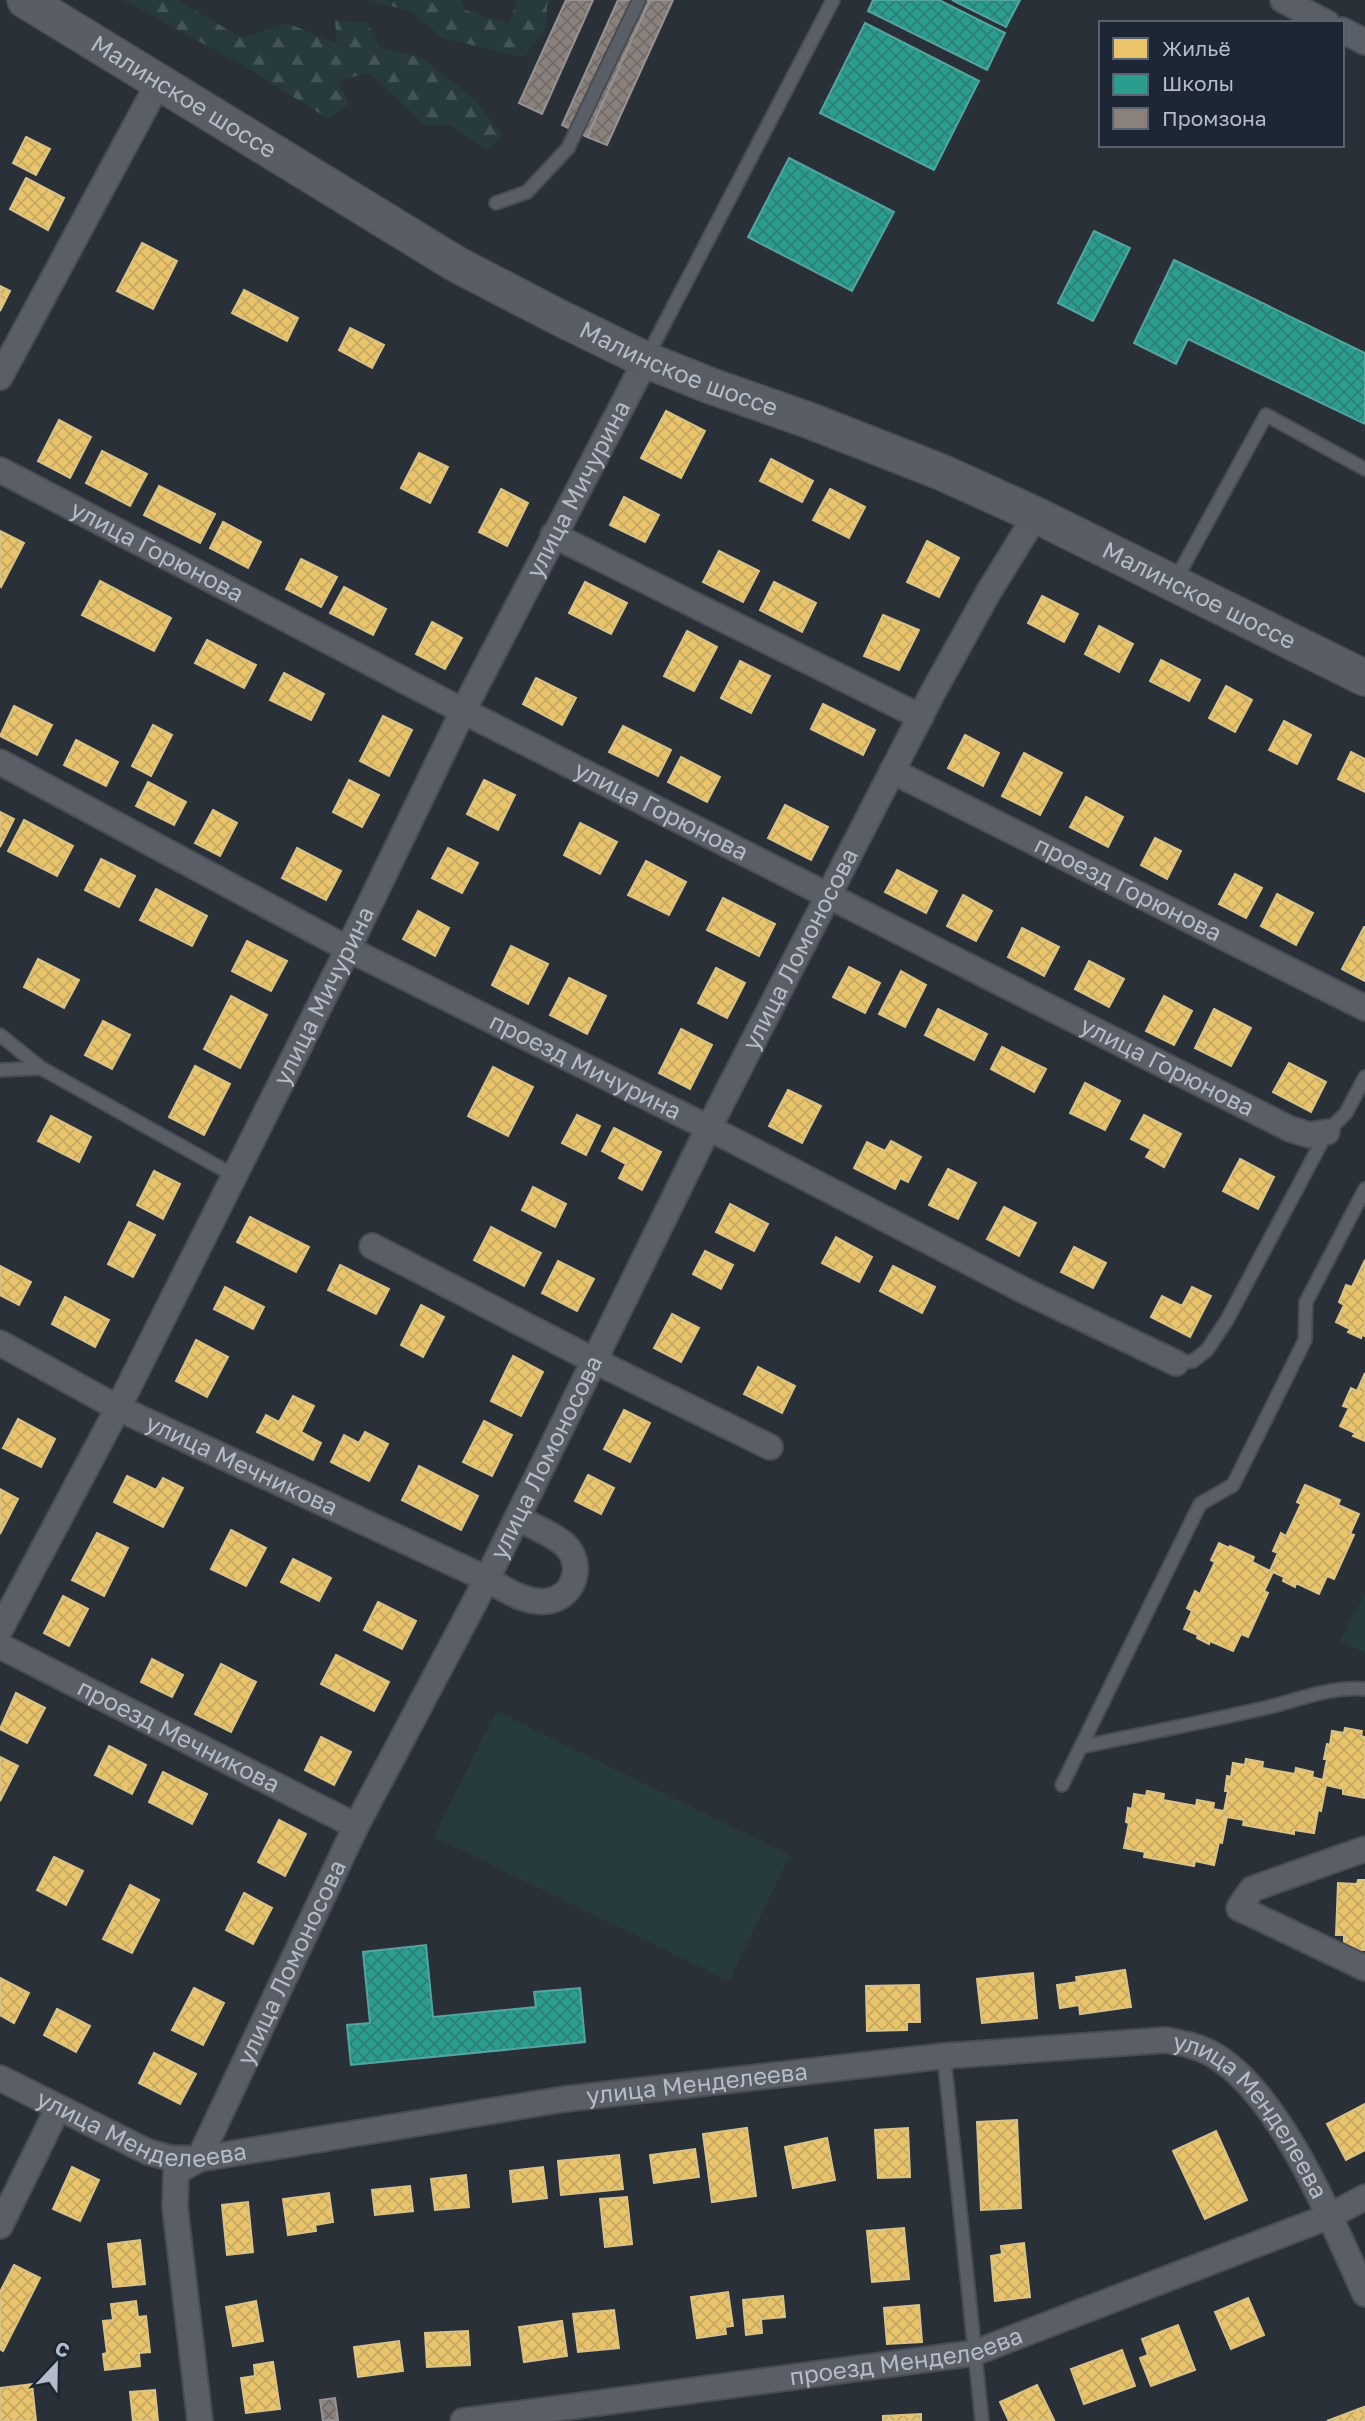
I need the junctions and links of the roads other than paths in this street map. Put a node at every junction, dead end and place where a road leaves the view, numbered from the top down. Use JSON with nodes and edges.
{"nodes":[{"id":1,"x":25,"y":0,"type":"edge"},
{"id":2,"x":639,"y":0,"type":"edge"},
{"id":3,"x":833,"y":0,"type":"edge"},
{"id":4,"x":1290,"y":2,"type":"edge"},
{"id":5,"x":1323,"y":21,"type":"edge"},
{"id":6,"x":1344,"y":31,"type":"edge"},
{"id":7,"x":1365,"y":42,"type":"edge"},
{"id":8,"x":159,"y":82,"type":"junction"},
{"id":9,"x":496,"y":203,"type":"dead end"},
{"id":10,"x":646,"y":360,"type":"junction"},
{"id":11,"x":0,"y":377,"type":"edge"},
{"id":12,"x":1365,"y":469,"type":"edge"},
{"id":13,"x":0,"y":470,"type":"edge"},
{"id":14,"x":1036,"y":515,"type":"junction"},
{"id":15,"x":553,"y":535,"type":"junction"},
{"id":16,"x":1173,"y":584,"type":"junction"},
{"id":17,"x":1365,"y":678,"type":"edge"},
{"id":18,"x":463,"y":711,"type":"junction"},
{"id":19,"x":921,"y":716,"type":"junction"},
{"id":20,"x":0,"y":762,"type":"edge"},
{"id":21,"x":892,"y":771,"type":"junction"},
{"id":22,"x":829,"y":895,"type":"junction"},
{"id":23,"x":348,"y":949,"type":"junction"},
{"id":24,"x":1365,"y":1008,"type":"edge"},
{"id":25,"x":0,"y":1035,"type":"edge"},
{"id":26,"x":41,"y":1068,"type":"junction"},
{"id":27,"x":0,"y":1070,"type":"edge"},
{"id":28,"x":1365,"y":1077,"type":"edge"},
{"id":29,"x":709,"y":1128,"type":"junction"},
{"id":30,"x":1328,"y":1132,"type":"junction"},
{"id":31,"x":233,"y":1175,"type":"junction"},
{"id":32,"x":1365,"y":1189,"type":"edge"},
{"id":33,"x":372,"y":1246,"type":"dead end"},
{"id":34,"x":0,"y":1343,"type":"edge"},
{"id":35,"x":593,"y":1360,"type":"junction"},
{"id":36,"x":1176,"y":1363,"type":"joint"},
{"id":37,"x":118,"y":1408,"type":"junction"},
{"id":38,"x":769,"y":1447,"type":"dead end"},
{"id":39,"x":517,"y":1518,"type":"junction"},
{"id":40,"x":487,"y":1579,"type":"junction"},
{"id":41,"x":0,"y":1630,"type":"edge"},
{"id":42,"x":0,"y":1646,"type":"edge"},
{"id":43,"x":1365,"y":1689,"type":"edge"},
{"id":44,"x":1081,"y":1747,"type":"junction"},
{"id":45,"x":1062,"y":1785,"type":"dead end"},
{"id":46,"x":356,"y":1826,"type":"junction"},
{"id":47,"x":1365,"y":1849,"type":"edge"},
{"id":48,"x":1365,"y":1968,"type":"edge"},
{"id":49,"x":944,"y":2056,"type":"junction"},
{"id":50,"x":0,"y":2078,"type":"edge"},
{"id":51,"x":58,"y":2108,"type":"junction"},
{"id":52,"x":199,"y":2159,"type":"junction"},
{"id":53,"x":1365,"y":2197,"type":"edge"},
{"id":54,"x":1330,"y":2216,"type":"junction"},
{"id":55,"x":0,"y":2226,"type":"edge"},
{"id":56,"x":1365,"y":2294,"type":"edge"},
{"id":57,"x":974,"y":2353,"type":"junction"},
{"id":58,"x":200,"y":2421,"type":"edge"},
{"id":59,"x":463,"y":2421,"type":"edge"},
{"id":60,"x":982,"y":2421,"type":"edge"}],
"edges":[{"from":1,"to":8,"type":"main road","name":"Малинское шоссе"},
{"from":2,"to":9,"type":"lane"},
{"from":3,"to":10,"type":"lane"},
{"from":4,"to":5,"type":"street"},
{"from":6,"to":7,"type":"street"},
{"from":8,"to":10,"type":"main road","name":"Малинское шоссе"},
{"from":8,"to":11,"type":"street"},
{"from":10,"to":14,"type":"main road","name":"Малинское шоссе"},
{"from":10,"to":15,"type":"street","name":"улица Мичурина"},
{"from":12,"to":16,"type":"lane"},
{"from":13,"to":18,"type":"street","name":"улица Горюнова"},
{"from":14,"to":16,"type":"main road","name":"Малинское шоссе"},
{"from":14,"to":19,"type":"street","name":"улица Ломоносова"},
{"from":15,"to":18,"type":"street","name":"улица Мичурина"},
{"from":15,"to":19,"type":"street"},
{"from":16,"to":17,"type":"main road","name":"Малинское шоссе"},
{"from":18,"to":22,"type":"street","name":"улица Горюнова"},
{"from":18,"to":23,"type":"street","name":"улица Мичурина"},
{"from":19,"to":21,"type":"street","name":"улица Ломоносова"},
{"from":20,"to":23,"type":"street","name":"проезд Мичурина"},
{"from":21,"to":22,"type":"street","name":"улица Ломоносова"},
{"from":21,"to":24,"type":"street","name":"проезд Горюнова"},
{"from":22,"to":29,"type":"street","name":"улица Ломоносова"},
{"from":22,"to":30,"type":"street","name":"улица Горюнова"},
{"from":23,"to":29,"type":"street","name":"проезд Мичурина"},
{"from":23,"to":31,"type":"street","name":"улица Мичурина"},
{"from":25,"to":26,"type":"lane"},
{"from":26,"to":27,"type":"lane"},
{"from":26,"to":31,"type":"lane"},
{"from":28,"to":30,"type":"lane"},
{"from":29,"to":35,"type":"street","name":"улица Ломоносова"},
{"from":29,"to":36,"type":"street","name":"проезд Мичурина"},
{"from":30,"to":36,"type":"lane"},
{"from":31,"to":37,"type":"street","name":"улица Мичурина"},
{"from":32,"to":44,"type":"lane"},
{"from":33,"to":35,"type":"street"},
{"from":34,"to":37,"type":"street","name":"улица Мечникова"},
{"from":35,"to":38,"type":"street"},
{"from":35,"to":39,"type":"street","name":"улица Ломоносова"},
{"from":37,"to":40,"type":"street","name":"улица Мечникова"},
{"from":37,"to":41,"type":"street","name":"улица Мичурина"},
{"from":39,"to":40,"type":"street","name":"улица Ломоносова"},
{"from":39,"to":40,"type":"street"},
{"from":40,"to":46,"type":"street","name":"улица Ломоносова"},
{"from":42,"to":46,"type":"street","name":"проезд Мечникова"},
{"from":43,"to":44,"type":"lane"},
{"from":44,"to":45,"type":"lane"},
{"from":46,"to":52,"type":"street","name":"улица Ломоносова"},
{"from":47,"to":48,"type":"street"},
{"from":49,"to":52,"type":"street","name":"улица Менделеева"},
{"from":49,"to":54,"type":"street","name":"улица Менделеева"},
{"from":49,"to":57,"type":"lane"},
{"from":50,"to":51,"type":"street","name":"улица Менделеева"},
{"from":51,"to":52,"type":"street","name":"улица Менделеева"},
{"from":51,"to":55,"type":"street"},
{"from":52,"to":58,"type":"street","name":"улица Ломоносова"},
{"from":53,"to":54,"type":"street"},
{"from":54,"to":56,"type":"street","name":"улица Менделеева"},
{"from":54,"to":57,"type":"street","name":"проезд Менделеева"},
{"from":57,"to":59,"type":"street","name":"проезд Менделеева"},
{"from":57,"to":60,"type":"lane"}]}
